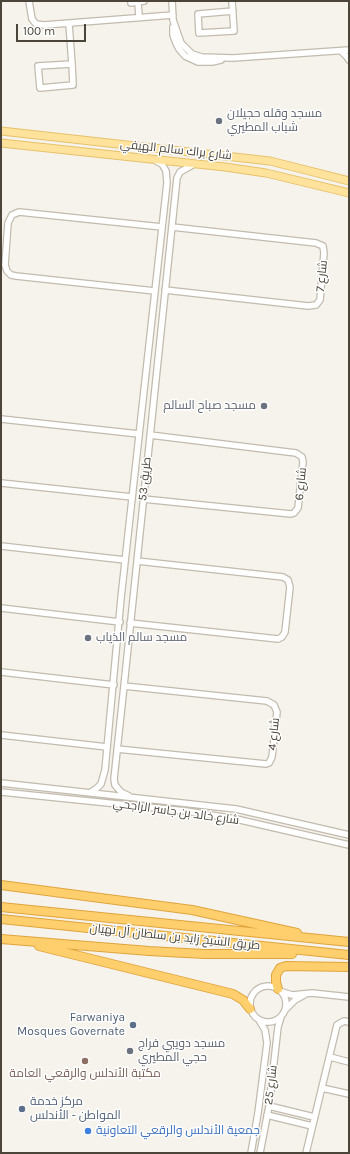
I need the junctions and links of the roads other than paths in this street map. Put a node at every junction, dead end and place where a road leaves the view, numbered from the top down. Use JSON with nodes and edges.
{"nodes":[{"id":1,"x":29,"y":1,"type":"edge"},
{"id":2,"x":130,"y":1,"type":"edge"},
{"id":3,"x":144,"y":1,"type":"edge"},
{"id":4,"x":172,"y":1,"type":"edge"},
{"id":5,"x":232,"y":1,"type":"edge"},
{"id":6,"x":138,"y":2,"type":"junction"},
{"id":7,"x":233,"y":11,"type":"junction"},
{"id":8,"x":139,"y":17,"type":"junction"},
{"id":9,"x":173,"y":18,"type":"junction"},
{"id":10,"x":69,"y":24,"type":"junction"},
{"id":11,"x":349,"y":50,"type":"edge"},
{"id":12,"x":341,"y":51,"type":"junction"},
{"id":13,"x":349,"y":60,"type":"edge"},
{"id":14,"x":72,"y":64,"type":"junction"},
{"id":15,"x":1,"y":131,"type":"edge"},
{"id":16,"x":35,"y":134,"type":"junction"},
{"id":17,"x":1,"y":143,"type":"edge"},
{"id":18,"x":31,"y":146,"type":"junction"},
{"id":19,"x":154,"y":159,"type":"junction"},
{"id":20,"x":270,"y":161,"type":"junction"},
{"id":21,"x":282,"y":163,"type":"junction"},
{"id":22,"x":195,"y":164,"type":"junction"},
{"id":23,"x":266,"y":173,"type":"junction"},
{"id":24,"x":282,"y":177,"type":"junction"},
{"id":25,"x":348,"y":179,"type":"edge"},
{"id":26,"x":167,"y":183,"type":"junction"},
{"id":27,"x":176,"y":185,"type":"junction"},
{"id":28,"x":349,"y":193,"type":"edge"},
{"id":29,"x":162,"y":227,"type":"junction"},
{"id":30,"x":172,"y":227,"type":"junction"},
{"id":31,"x":165,"y":290,"type":"junction"},
{"id":32,"x":155,"y":291,"type":"junction"},
{"id":33,"x":152,"y":324,"type":"junction"},
{"id":34,"x":161,"y":325,"type":"junction"},
{"id":35,"x":150,"y":339,"type":"junction"},
{"id":36,"x":160,"y":339,"type":"junction"},
{"id":37,"x":1,"y":419,"type":"edge"},
{"id":38,"x":139,"y":434,"type":"junction"},
{"id":39,"x":150,"y":435,"type":"junction"},
{"id":40,"x":1,"y":483,"type":"edge"},
{"id":41,"x":132,"y":497,"type":"junction"},
{"id":42,"x":143,"y":499,"type":"junction"},
{"id":43,"x":1,"y":546,"type":"edge"},
{"id":44,"x":125,"y":560,"type":"junction"},
{"id":45,"x":137,"y":561,"type":"junction"},
{"id":46,"x":134,"y":582,"type":"junction"},
{"id":47,"x":123,"y":583,"type":"junction"},
{"id":48,"x":121,"y":598,"type":"junction"},
{"id":49,"x":133,"y":599,"type":"junction"},
{"id":50,"x":1,"y":608,"type":"edge"},
{"id":51,"x":120,"y":622,"type":"junction"},
{"id":52,"x":130,"y":623,"type":"junction"},
{"id":53,"x":1,"y":672,"type":"edge"},
{"id":54,"x":114,"y":685,"type":"junction"},
{"id":55,"x":124,"y":686,"type":"junction"},
{"id":56,"x":1,"y":735,"type":"edge"},
{"id":57,"x":107,"y":747,"type":"junction"},
{"id":58,"x":117,"y":749,"type":"junction"},
{"id":59,"x":105,"y":770,"type":"junction"},
{"id":60,"x":115,"y":772,"type":"junction"},
{"id":61,"x":1,"y":783,"type":"edge"},
{"id":62,"x":1,"y":792,"type":"edge"},
{"id":63,"x":91,"y":792,"type":"junction"},
{"id":64,"x":129,"y":796,"type":"junction"},
{"id":65,"x":236,"y":809,"type":"junction"},
{"id":66,"x":236,"y":819,"type":"junction"},
{"id":67,"x":347,"y":835,"type":"edge"},
{"id":68,"x":346,"y":845,"type":"edge"},
{"id":69,"x":1,"y":885,"type":"edge"},
{"id":70,"x":1,"y":906,"type":"edge"},
{"id":71,"x":1,"y":919,"type":"edge"},
{"id":72,"x":1,"y":939,"type":"edge"},
{"id":73,"x":13,"y":939,"type":"junction"},
{"id":74,"x":331,"y":940,"type":"junction"},
{"id":75,"x":349,"y":942,"type":"edge"},
{"id":76,"x":329,"y":953,"type":"junction"},
{"id":77,"x":349,"y":955,"type":"edge"},
{"id":78,"x":349,"y":967,"type":"edge"},
{"id":79,"x":280,"y":991,"type":"junction"},
{"id":80,"x":304,"y":995,"type":"junction"},
{"id":81,"x":349,"y":997,"type":"edge"},
{"id":82,"x":286,"y":1008,"type":"junction"},
{"id":83,"x":250,"y":1009,"type":"junction"},
{"id":84,"x":281,"y":1017,"type":"junction"},
{"id":85,"x":259,"y":1020,"type":"junction"},
{"id":86,"x":349,"y":1022,"type":"edge"},
{"id":87,"x":330,"y":1057,"type":"junction"},
{"id":88,"x":349,"y":1062,"type":"edge"},
{"id":89,"x":322,"y":1088,"type":"junction"},
{"id":90,"x":349,"y":1094,"type":"edge"},
{"id":91,"x":269,"y":1106,"type":"junction"},
{"id":92,"x":267,"y":1115,"type":"junction"},
{"id":93,"x":314,"y":1117,"type":"junction"},
{"id":94,"x":312,"y":1126,"type":"junction"},
{"id":95,"x":251,"y":1153,"type":"edge"},
{"id":96,"x":260,"y":1153,"type":"edge"},
{"id":97,"x":306,"y":1153,"type":"edge"}],
"edges":[{"from":1,"to":10,"type":"street"},
{"from":2,"to":6,"type":"street"},
{"from":3,"to":6,"type":"street"},
{"from":4,"to":9,"type":"street"},
{"from":5,"to":7,"type":"street"},
{"from":6,"to":8,"type":"street"},
{"from":7,"to":7,"type":"street"},
{"from":8,"to":9,"type":"street"},
{"from":8,"to":10,"type":"street"},
{"from":9,"to":12,"type":"street"},
{"from":10,"to":14,"type":"street"},
{"from":11,"to":12,"type":"street"},
{"from":12,"to":13,"type":"street"},
{"from":14,"to":14,"type":"street"},
{"from":15,"to":16,"type":"main road","name":"شارع براك سالم الهيفي"},
{"from":16,"to":18,"type":"main road"},
{"from":16,"to":20,"type":"main road","name":"شارع براك سالم الهيفي"},
{"from":17,"to":18,"type":"main road","name":"شارع براك سالم الهيفي"},
{"from":18,"to":19,"type":"main road","name":"شارع براك سالم الهيفي"},
{"from":19,"to":22,"type":"main road","name":"شارع براك سالم الهيفي"},
{"from":19,"to":26,"type":"street","name":"طريق 53"},
{"from":20,"to":21,"type":"main road","name":"شارع براك سالم الهيفي"},
{"from":20,"to":23,"type":"main road"},
{"from":21,"to":24,"type":"main road"},
{"from":21,"to":25,"type":"main road","name":"شارع براك سالم الهيفي"},
{"from":22,"to":23,"type":"main road","name":"شارع براك سالم الهيفي"},
{"from":22,"to":27,"type":"street","name":"طريق 53"},
{"from":23,"to":24,"type":"main road","name":"شارع براك سالم الهيفي"},
{"from":24,"to":28,"type":"main road","name":"شارع براك سالم الهيفي"},
{"from":26,"to":27,"type":"street"},
{"from":26,"to":29,"type":"street","name":"طريق 53"},
{"from":27,"to":30,"type":"street","name":"طريق 53"},
{"from":29,"to":32,"type":"street","name":"طريق 53"},
{"from":29,"to":32,"type":"street"},
{"from":30,"to":31,"type":"street","name":"طريق 53"},
{"from":30,"to":31,"type":"street","name":"شارع 7"},
{"from":31,"to":34,"type":"street","name":"طريق 53"},
{"from":32,"to":33,"type":"street","name":"طريق 53"},
{"from":33,"to":34,"type":"street"},
{"from":33,"to":35,"type":"street","name":"طريق 53"},
{"from":34,"to":36,"type":"street","name":"طريق 53"},
{"from":35,"to":36,"type":"street"},
{"from":35,"to":38,"type":"street","name":"طريق 53"},
{"from":36,"to":39,"type":"street","name":"طريق 53"},
{"from":37,"to":38,"type":"street"},
{"from":38,"to":41,"type":"street","name":"طريق 53"},
{"from":39,"to":42,"type":"street","name":"طريق 53"},
{"from":39,"to":42,"type":"street","name":"شارع 6"},
{"from":40,"to":41,"type":"street"},
{"from":41,"to":44,"type":"street","name":"طريق 53"},
{"from":42,"to":45,"type":"street","name":"طريق 53"},
{"from":43,"to":44,"type":"street"},
{"from":44,"to":47,"type":"street","name":"طريق 53"},
{"from":45,"to":46,"type":"street","name":"طريق 53"},
{"from":45,"to":52,"type":"street"},
{"from":46,"to":47,"type":"street"},
{"from":46,"to":49,"type":"street","name":"طريق 53"},
{"from":47,"to":48,"type":"street","name":"طريق 53"},
{"from":48,"to":49,"type":"street"},
{"from":48,"to":51,"type":"street","name":"طريق 53"},
{"from":49,"to":52,"type":"street","name":"طريق 53"},
{"from":50,"to":51,"type":"street"},
{"from":51,"to":54,"type":"street","name":"طريق 53"},
{"from":52,"to":55,"type":"street","name":"طريق 53"},
{"from":53,"to":54,"type":"street"},
{"from":54,"to":57,"type":"street","name":"طريق 53"},
{"from":55,"to":58,"type":"street","name":"طريق 53"},
{"from":55,"to":58,"type":"street","name":"شارع 4"},
{"from":56,"to":57,"type":"street"},
{"from":57,"to":59,"type":"street","name":"طريق 53"},
{"from":58,"to":60,"type":"street","name":"طريق 53"},
{"from":59,"to":60,"type":"street"},
{"from":59,"to":63,"type":"street","name":"طريق 53"},
{"from":60,"to":64,"type":"street","name":"طريق 53"},
{"from":61,"to":63,"type":"street","name":"شارع خالد بن جاسر الراجحي"},
{"from":62,"to":66,"type":"street","name":"شارع خالد بن جاسر الراجحي"},
{"from":63,"to":64,"type":"street","name":"شارع خالد بن جاسر الراجحي"},
{"from":64,"to":65,"type":"street","name":"شارع خالد بن جاسر الراجحي"},
{"from":65,"to":66,"type":"street"},
{"from":65,"to":67,"type":"street","name":"شارع خالد بن جاسر الراجحي"},
{"from":66,"to":68,"type":"street","name":"شارع خالد بن جاسر الراجحي"},
{"from":67,"to":68,"type":"street"},
{"from":69,"to":74,"type":"highway"},
{"from":70,"to":74,"type":"highway","name":"طريق الشيخ زايد بن سلطان آل نهيان"},
{"from":71,"to":76,"type":"highway","name":"طريق الشيخ زايد بن سلطان آل نهيان"},
{"from":72,"to":73,"type":"highway"},
{"from":73,"to":76,"type":"highway"},
{"from":73,"to":83,"type":"highway"},
{"from":74,"to":75,"type":"highway","name":"طريق الشيخ زايد بن سلطان آل نهيان"},
{"from":76,"to":77,"type":"highway","name":"طريق الشيخ زايد بن سلطان آل نهيان"},
{"from":78,"to":79,"type":"highway"},
{"from":79,"to":80,"type":"street"},
{"from":79,"to":82,"type":"street"},
{"from":79,"to":83,"type":"street"},
{"from":80,"to":81,"type":"street"},
{"from":80,"to":82,"type":"street"},
{"from":82,"to":84,"type":"street"},
{"from":83,"to":85,"type":"street"},
{"from":84,"to":85,"type":"street"},
{"from":84,"to":91,"type":"street","name":"شارع 25"},
{"from":85,"to":95,"type":"street","name":"شارع 25"},
{"from":86,"to":87,"type":"street"},
{"from":87,"to":88,"type":"street"},
{"from":87,"to":89,"type":"street"},
{"from":89,"to":90,"type":"street"},
{"from":89,"to":93,"type":"street"},
{"from":91,"to":92,"type":"street","name":"شارع 25"},
{"from":91,"to":93,"type":"street"},
{"from":92,"to":94,"type":"street"},
{"from":92,"to":96,"type":"street","name":"شارع 25"},
{"from":93,"to":94,"type":"street"},
{"from":94,"to":97,"type":"street"}]}
